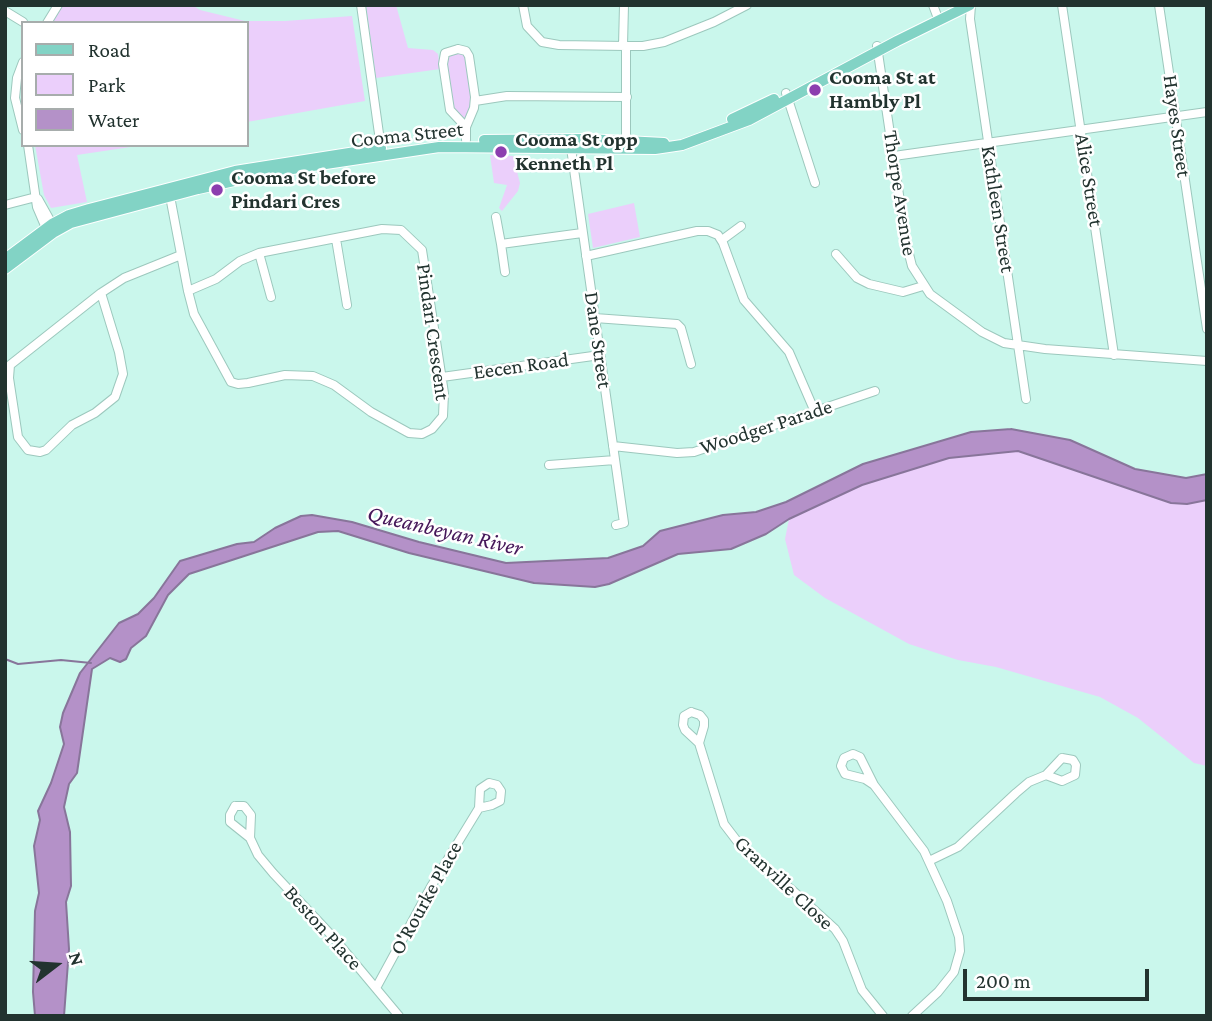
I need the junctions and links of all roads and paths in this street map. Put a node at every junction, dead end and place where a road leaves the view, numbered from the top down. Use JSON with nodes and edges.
{"nodes":[{"id":1,"x":58,"y":5,"type":"edge"},
{"id":2,"x":360,"y":5,"type":"edge"},
{"id":3,"x":523,"y":5,"type":"edge"},
{"id":4,"x":624,"y":5,"type":"edge"},
{"id":5,"x":747,"y":5,"type":"edge"},
{"id":6,"x":1062,"y":5,"type":"edge"},
{"id":7,"x":1159,"y":5,"type":"edge"},
{"id":8,"x":965,"y":6,"type":"edge"},
{"id":9,"x":5,"y":11,"type":"edge"},
{"id":10,"x":936,"y":14,"type":"edge"},
{"id":11,"x":21,"y":21,"type":"edge"},
{"id":12,"x":48,"y":21,"type":"edge"},
{"id":13,"x":624,"y":46,"type":"junction"},
{"id":14,"x":877,"y":49,"type":"junction"},
{"id":15,"x":21,"y":68,"type":"edge"},
{"id":16,"x":787,"y":96,"type":"junction"},
{"id":17,"x":626,"y":97,"type":"junction"},
{"id":18,"x":475,"y":101,"type":"junction"},
{"id":19,"x":1207,"y":112,"type":"edge"},
{"id":20,"x":18,"y":114,"type":"junction"},
{"id":21,"x":5,"y":116,"type":"edge"},
{"id":22,"x":1175,"y":116,"type":"junction"},
{"id":23,"x":21,"y":124,"type":"edge"},
{"id":24,"x":466,"y":127,"type":"junction"},
{"id":25,"x":1081,"y":129,"type":"junction"},
{"id":26,"x":536,"y":139,"type":"junction"},
{"id":27,"x":608,"y":141,"type":"junction"},
{"id":28,"x":988,"y":142,"type":"junction"},
{"id":29,"x":466,"y":143,"type":"junction"},
{"id":30,"x":626,"y":145,"type":"junction"},
{"id":31,"x":28,"y":147,"type":"edge"},
{"id":32,"x":570,"y":148,"type":"junction"},
{"id":33,"x":381,"y":152,"type":"junction"},
{"id":34,"x":894,"y":156,"type":"junction"},
{"id":35,"x":815,"y":183,"type":"dead end"},
{"id":36,"x":169,"y":192,"type":"junction"},
{"id":37,"x":36,"y":197,"type":"junction"},
{"id":38,"x":5,"y":205,"type":"edge"},
{"id":39,"x":496,"y":217,"type":"dead end"},
{"id":40,"x":741,"y":226,"type":"dead end"},
{"id":41,"x":50,"y":228,"type":"junction"},
{"id":42,"x":582,"y":233,"type":"junction"},
{"id":43,"x":336,"y":239,"type":"junction"},
{"id":44,"x":722,"y":240,"type":"junction"},
{"id":45,"x":501,"y":244,"type":"junction"},
{"id":46,"x":259,"y":253,"type":"junction"},
{"id":47,"x":836,"y":254,"type":"dead end"},
{"id":48,"x":181,"y":255,"type":"junction"},
{"id":49,"x":586,"y":256,"type":"junction"},
{"id":50,"x":5,"y":258,"type":"edge"},
{"id":51,"x":5,"y":268,"type":"edge"},
{"id":52,"x":505,"y":272,"type":"dead end"},
{"id":53,"x":923,"y":286,"type":"junction"},
{"id":54,"x":188,"y":291,"type":"junction"},
{"id":55,"x":101,"y":293,"type":"junction"},
{"id":56,"x":271,"y":297,"type":"dead end"},
{"id":57,"x":347,"y":304,"type":"dead end"},
{"id":58,"x":595,"y":318,"type":"junction"},
{"id":59,"x":1207,"y":329,"type":"edge"},
{"id":60,"x":1019,"y":346,"type":"junction"},
{"id":61,"x":600,"y":355,"type":"junction"},
{"id":62,"x":1114,"y":355,"type":"junction"},
{"id":63,"x":1207,"y":361,"type":"edge"},
{"id":64,"x":691,"y":365,"type":"dead end"},
{"id":65,"x":442,"y":377,"type":"junction"},
{"id":66,"x":876,"y":391,"type":"dead end"},
{"id":67,"x":1027,"y":399,"type":"dead end"},
{"id":68,"x":815,"y":412,"type":"junction"},
{"id":69,"x":613,"y":446,"type":"junction"},
{"id":70,"x":615,"y":460,"type":"junction"},
{"id":71,"x":549,"y":465,"type":"dead end"},
{"id":72,"x":616,"y":524,"type":"dead end"},
{"id":73,"x":699,"y":743,"type":"dead end"},
{"id":74,"x":864,"y":765,"type":"junction"},
{"id":75,"x":1046,"y":775,"type":"dead end"},
{"id":76,"x":853,"y":777,"type":"junction"},
{"id":77,"x":874,"y":785,"type":"junction"},
{"id":78,"x":479,"y":808,"type":"dead end"},
{"id":79,"x":250,"y":838,"type":"dead end"},
{"id":80,"x":929,"y":861,"type":"junction"},
{"id":81,"x":376,"y":988,"type":"junction"},
{"id":82,"x":399,"y":1016,"type":"edge"},
{"id":83,"x":883,"y":1016,"type":"edge"},
{"id":84,"x":912,"y":1016,"type":"edge"}],
"edges":[{"from":1,"to":12,"type":"street"},
{"from":2,"to":33,"type":"street"},
{"from":3,"to":13,"type":"street"},
{"from":4,"to":13,"type":"street"},
{"from":5,"to":13,"type":"street"},
{"from":6,"to":25,"type":"street","name":"Alice Street"},
{"from":7,"to":22,"type":"street","name":"Hayes Street"},
{"from":8,"to":10,"type":"main road","name":"Cooma Street"},
{"from":8,"to":28,"type":"street","name":"Kathleen Street"},
{"from":9,"to":11,"type":"street"},
{"from":10,"to":14,"type":"main road","name":"Cooma Street"},
{"from":13,"to":17,"type":"street"},
{"from":14,"to":16,"type":"main road","name":"Cooma Street"},
{"from":14,"to":34,"type":"street","name":"Thorpe Avenue"},
{"from":15,"to":20,"type":"street"},
{"from":16,"to":30,"type":"main road","name":"Cooma Street"},
{"from":16,"to":35,"type":"street"},
{"from":17,"to":18,"type":"street"},
{"from":17,"to":30,"type":"street"},
{"from":18,"to":24,"type":"street"},
{"from":18,"to":24,"type":"street"},
{"from":19,"to":22,"type":"street"},
{"from":20,"to":21,"type":"street"},
{"from":20,"to":23,"type":"street"},
{"from":22,"to":25,"type":"street"},
{"from":22,"to":59,"type":"street","name":"Hayes Street"},
{"from":24,"to":29,"type":"street"},
{"from":25,"to":28,"type":"street"},
{"from":25,"to":62,"type":"street","name":"Alice Street"},
{"from":26,"to":27,"type":"main road","name":"Cooma Street"},
{"from":26,"to":29,"type":"main road","name":"Cooma Street"},
{"from":26,"to":32,"type":"main road"},
{"from":27,"to":30,"type":"main road","name":"Cooma Street"},
{"from":27,"to":32,"type":"main road"},
{"from":28,"to":34,"type":"street"},
{"from":28,"to":60,"type":"street","name":"Kathleen Street"},
{"from":29,"to":32,"type":"main road","name":"Cooma Street"},
{"from":29,"to":33,"type":"main road","name":"Cooma Street"},
{"from":30,"to":32,"type":"main road","name":"Cooma Street"},
{"from":31,"to":37,"type":"street"},
{"from":32,"to":42,"type":"street","name":"Dane Street"},
{"from":33,"to":36,"type":"main road","name":"Cooma Street"},
{"from":34,"to":53,"type":"street","name":"Thorpe Avenue"},
{"from":36,"to":41,"type":"main road","name":"Cooma Street"},
{"from":36,"to":48,"type":"street","name":"Pindari Crescent"},
{"from":37,"to":38,"type":"street"},
{"from":37,"to":41,"type":"street"},
{"from":39,"to":45,"type":"street"},
{"from":40,"to":44,"type":"street"},
{"from":41,"to":50,"type":"main road","name":"Cooma Street"},
{"from":41,"to":51,"type":"main road","name":"Cooma Street"},
{"from":42,"to":45,"type":"street"},
{"from":42,"to":49,"type":"street","name":"Dane Street"},
{"from":43,"to":46,"type":"street","name":"Pindari Crescent"},
{"from":43,"to":57,"type":"street"},
{"from":43,"to":65,"type":"street","name":"Pindari Crescent"},
{"from":44,"to":49,"type":"street"},
{"from":44,"to":68,"type":"street"},
{"from":45,"to":52,"type":"street"},
{"from":46,"to":54,"type":"street","name":"Pindari Crescent"},
{"from":46,"to":56,"type":"street"},
{"from":47,"to":53,"type":"street"},
{"from":48,"to":54,"type":"street","name":"Pindari Crescent"},
{"from":48,"to":55,"type":"street"},
{"from":49,"to":58,"type":"street","name":"Dane Street"},
{"from":53,"to":60,"type":"street","name":"Thorpe Avenue"},
{"from":54,"to":65,"type":"street","name":"Pindari Crescent"},
{"from":55,"to":55,"type":"street"},
{"from":58,"to":61,"type":"street","name":"Dane Street"},
{"from":58,"to":64,"type":"street"},
{"from":60,"to":62,"type":"street","name":"Thorpe Avenue"},
{"from":60,"to":67,"type":"street","name":"Kathleen Street"},
{"from":61,"to":65,"type":"street","name":"Eecen Road"},
{"from":61,"to":69,"type":"street","name":"Dane Street"},
{"from":62,"to":63,"type":"street","name":"Thorpe Avenue"},
{"from":66,"to":68,"type":"street","name":"Woodger Parade"},
{"from":68,"to":69,"type":"street","name":"Woodger Parade"},
{"from":69,"to":70,"type":"street","name":"Dane Street"},
{"from":70,"to":71,"type":"street"},
{"from":70,"to":72,"type":"street","name":"Dane Street"},
{"from":73,"to":83,"type":"street","name":"Granville Close"},
{"from":74,"to":76,"type":"street"},
{"from":74,"to":76,"type":"street"},
{"from":74,"to":77,"type":"street"},
{"from":75,"to":80,"type":"street"},
{"from":76,"to":77,"type":"street"},
{"from":77,"to":80,"type":"street"},
{"from":78,"to":81,"type":"street","name":"O'Rourke Place"},
{"from":79,"to":81,"type":"street","name":"Beston Place"},
{"from":80,"to":84,"type":"street"},
{"from":81,"to":82,"type":"street","name":"Beston Place"}]}
